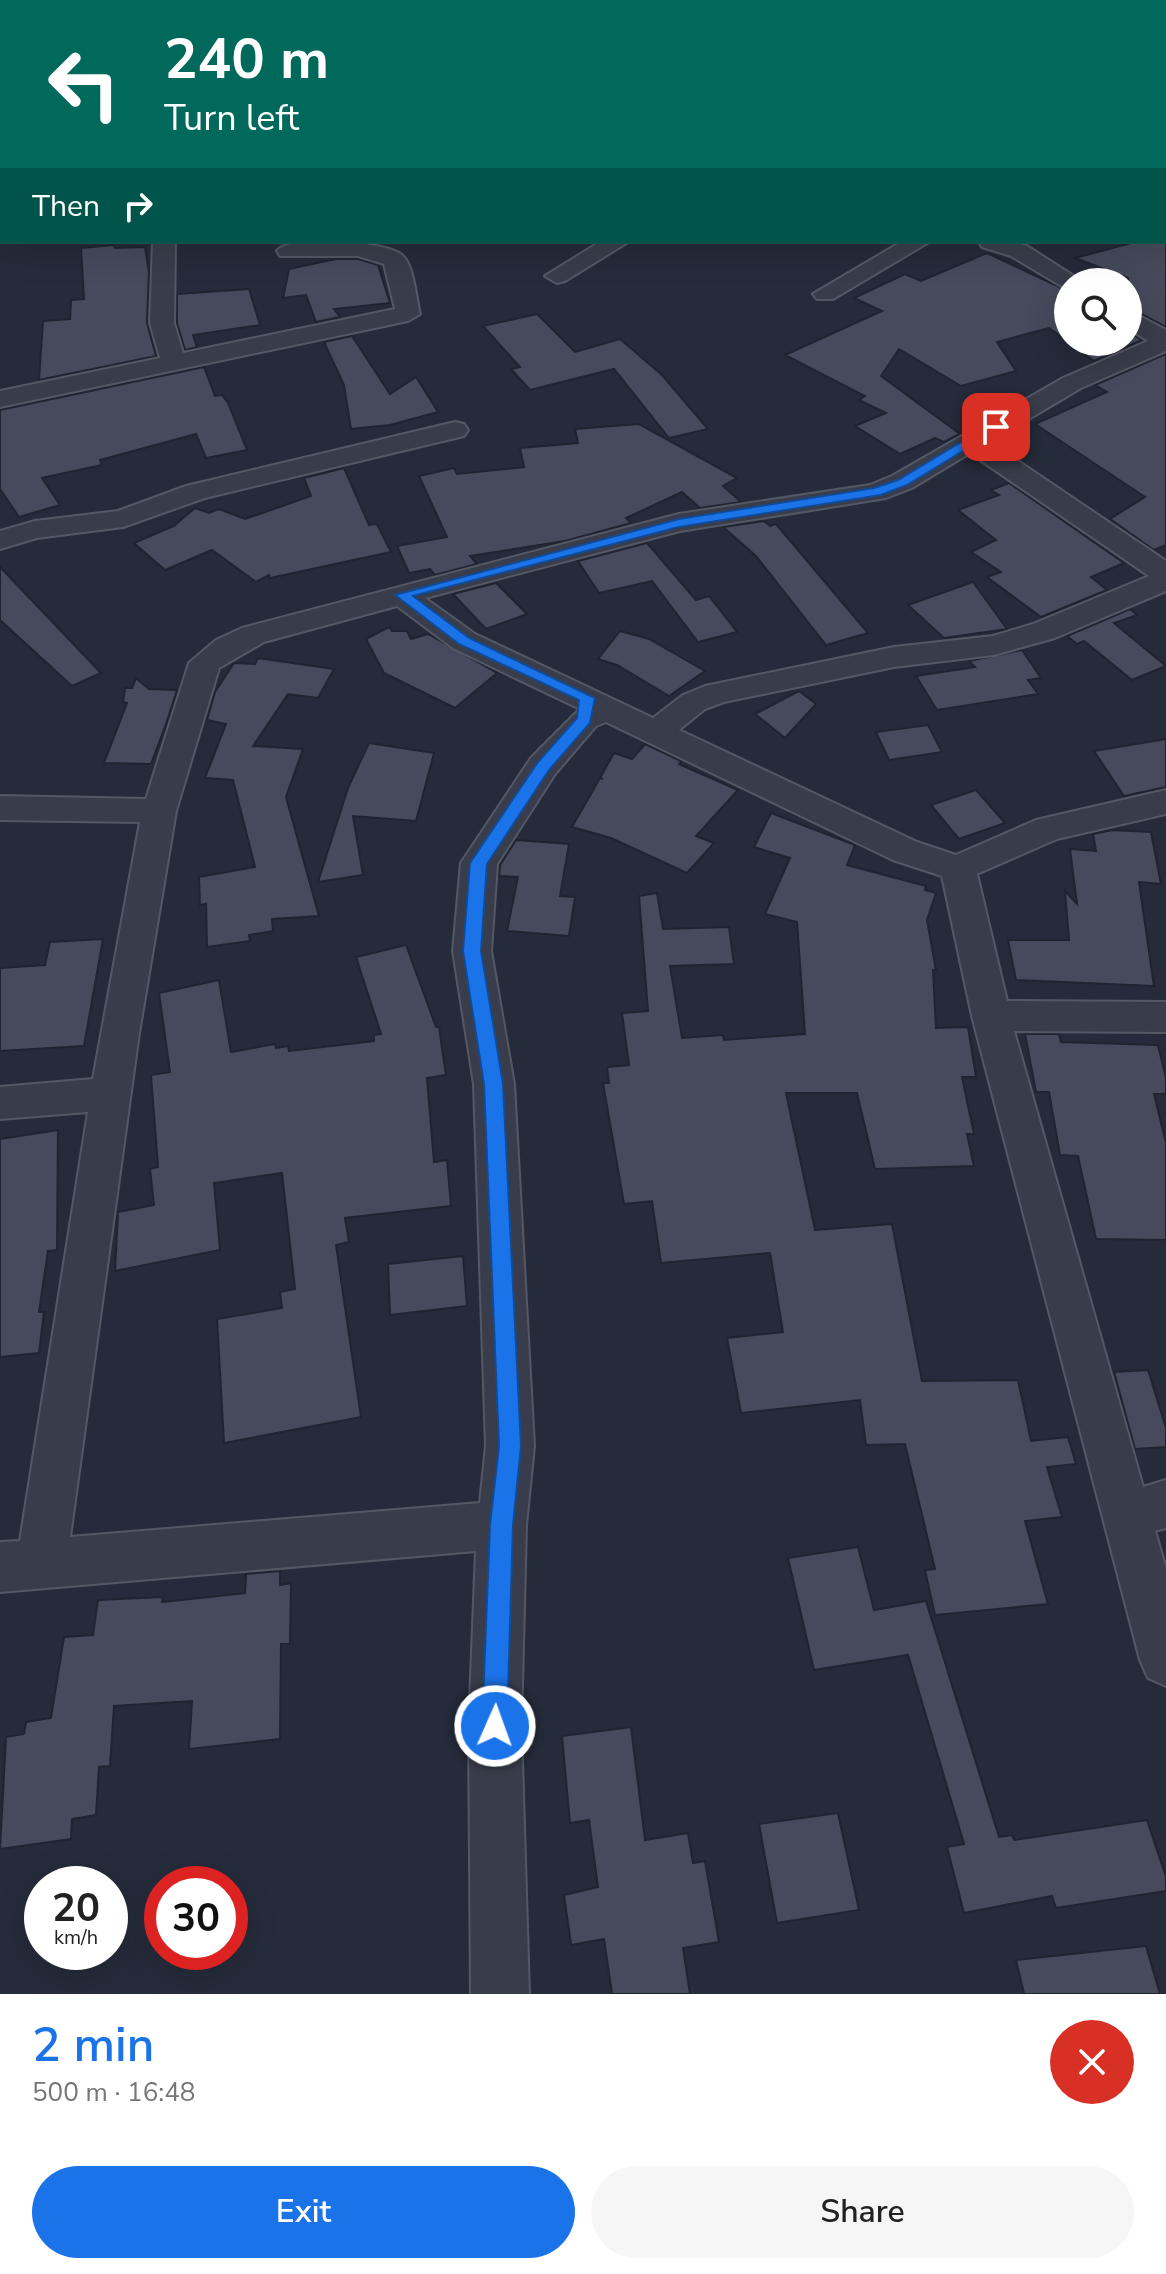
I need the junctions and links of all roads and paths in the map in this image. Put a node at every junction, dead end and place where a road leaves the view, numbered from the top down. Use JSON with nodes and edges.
{"nodes":[{"id":1,"x":164,"y":244,"type":"edge"},
{"id":2,"x":613,"y":244,"type":"edge"},
{"id":3,"x":914,"y":244,"type":"edge"},
{"id":4,"x":996,"y":244,"type":"edge"},
{"id":5,"x":288,"y":251,"type":"dead end"},
{"id":6,"x":1054,"y":272,"type":"edge"},
{"id":7,"x":557,"y":276,"type":"dead end"},
{"id":8,"x":825,"y":294,"type":"dead end"},
{"id":9,"x":1142,"y":326,"type":"edge"},
{"id":10,"x":1166,"y":341,"type":"edge"},
{"id":11,"x":174,"y":364,"type":"junction"},
{"id":12,"x":0,"y":399,"type":"edge"},
{"id":13,"x":455,"y":430,"type":"dead end"},
{"id":14,"x":971,"y":442,"type":"junction"},
{"id":15,"x":0,"y":540,"type":"edge"},
{"id":16,"x":1166,"y":577,"type":"edge"},
{"id":17,"x":402,"y":595,"type":"junction"},
{"id":18,"x":593,"y":709,"type":"junction"},
{"id":19,"x":656,"y":732,"type":"junction"},
{"id":20,"x":1166,"y":802,"type":"edge"},
{"id":21,"x":0,"y":808,"type":"edge"},
{"id":22,"x":159,"y":811,"type":"junction"},
{"id":23,"x":958,"y":868,"type":"junction"},
{"id":24,"x":991,"y":1016,"type":"junction"},
{"id":25,"x":1166,"y":1017,"type":"edge"},
{"id":26,"x":112,"y":1094,"type":"junction"},
{"id":27,"x":0,"y":1103,"type":"edge"},
{"id":28,"x":1146,"y":1510,"type":"edge"},
{"id":29,"x":502,"y":1525,"type":"junction"},
{"id":30,"x":21,"y":1565,"type":"edge"},
{"id":31,"x":1166,"y":1660,"type":"edge"},
{"id":32,"x":500,"y":1994,"type":"edge"}],
"edges":[{"from":1,"to":11,"type":"street"},
{"from":2,"to":7,"type":"street"},
{"from":3,"to":8,"type":"street"},
{"from":4,"to":6,"type":"street"},
{"from":5,"to":11,"type":"street"},
{"from":9,"to":10,"type":"street"},
{"from":10,"to":14,"type":"street"},
{"from":11,"to":12,"type":"street"},
{"from":13,"to":15,"type":"street"},
{"from":14,"to":16,"type":"street"},
{"from":14,"to":17,"type":"street"},
{"from":16,"to":19,"type":"street"},
{"from":17,"to":18,"type":"street"},
{"from":17,"to":22,"type":"street"},
{"from":18,"to":19,"type":"street"},
{"from":18,"to":29,"type":"street"},
{"from":19,"to":23,"type":"street"},
{"from":20,"to":23,"type":"street"},
{"from":21,"to":22,"type":"street"},
{"from":22,"to":26,"type":"street"},
{"from":23,"to":24,"type":"street"},
{"from":24,"to":25,"type":"street"},
{"from":24,"to":28,"type":"street"},
{"from":26,"to":27,"type":"street"},
{"from":26,"to":30,"type":"street"},
{"from":28,"to":31,"type":"street"},
{"from":29,"to":30,"type":"street"},
{"from":29,"to":32,"type":"street"}]}
